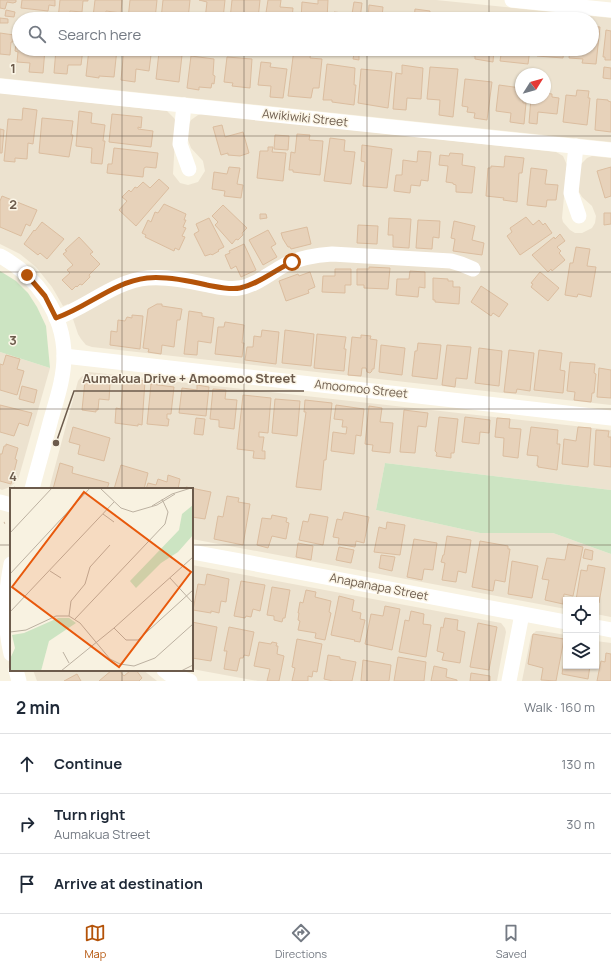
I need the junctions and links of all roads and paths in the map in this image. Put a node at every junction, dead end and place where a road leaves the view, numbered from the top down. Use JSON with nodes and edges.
{"nodes":[{"id":1,"x":512,"y":0,"type":"edge"},
{"id":2,"x":611,"y":10,"type":"edge"},
{"id":3,"x":0,"y":86,"type":"edge"},
{"id":4,"x":184,"y":105,"type":"junction"},
{"id":5,"x":576,"y":146,"type":"junction"},
{"id":6,"x":611,"y":150,"type":"edge"},
{"id":7,"x":189,"y":169,"type":"dead end"},
{"id":8,"x":579,"y":216,"type":"dead end"},
{"id":9,"x":0,"y":256,"type":"edge"},
{"id":10,"x":473,"y":269,"type":"dead end"},
{"id":11,"x":56,"y":318,"type":"junction"},
{"id":12,"x":64,"y":356,"type":"junction"},
{"id":13,"x":611,"y":418,"type":"edge"},
{"id":14,"x":32,"y":488,"type":"edge"},
{"id":15,"x":0,"y":502,"type":"edge"},
{"id":16,"x":10,"y":505,"type":"edge"},
{"id":17,"x":193,"y":552,"type":"edge"},
{"id":18,"x":10,"y":569,"type":"edge"},
{"id":19,"x":522,"y":614,"type":"junction"},
{"id":20,"x":563,"y":621,"type":"edge"},
{"id":21,"x":599,"y":628,"type":"edge"},
{"id":22,"x":611,"y":630,"type":"edge"},
{"id":23,"x":10,"y":649,"type":"edge"},
{"id":24,"x":16,"y":671,"type":"edge"},
{"id":25,"x":165,"y":671,"type":"edge"},
{"id":26,"x":20,"y":681,"type":"edge"},
{"id":27,"x":190,"y":681,"type":"edge"},
{"id":28,"x":510,"y":681,"type":"edge"}],
"edges":[{"from":1,"to":2,"type":"street"},
{"from":3,"to":4,"type":"street","name":"Awikiwiki Street"},
{"from":4,"to":5,"type":"street","name":"Awikiwiki Street"},
{"from":4,"to":7,"type":"street"},
{"from":5,"to":6,"type":"street","name":"Awikiwiki Street"},
{"from":5,"to":8,"type":"street"},
{"from":9,"to":11,"type":"street"},
{"from":10,"to":11,"type":"street"},
{"from":11,"to":12,"type":"street"},
{"from":12,"to":13,"type":"street","name":"Amoomoo Street"},
{"from":12,"to":14,"type":"street"},
{"from":15,"to":16,"type":"street"},
{"from":17,"to":19,"type":"street","name":"Anapanapa Street"},
{"from":18,"to":23,"type":"street"},
{"from":19,"to":20,"type":"street","name":"Anapanapa Street"},
{"from":19,"to":28,"type":"street"},
{"from":21,"to":22,"type":"street"},
{"from":24,"to":26,"type":"street"},
{"from":25,"to":27,"type":"street"}]}
